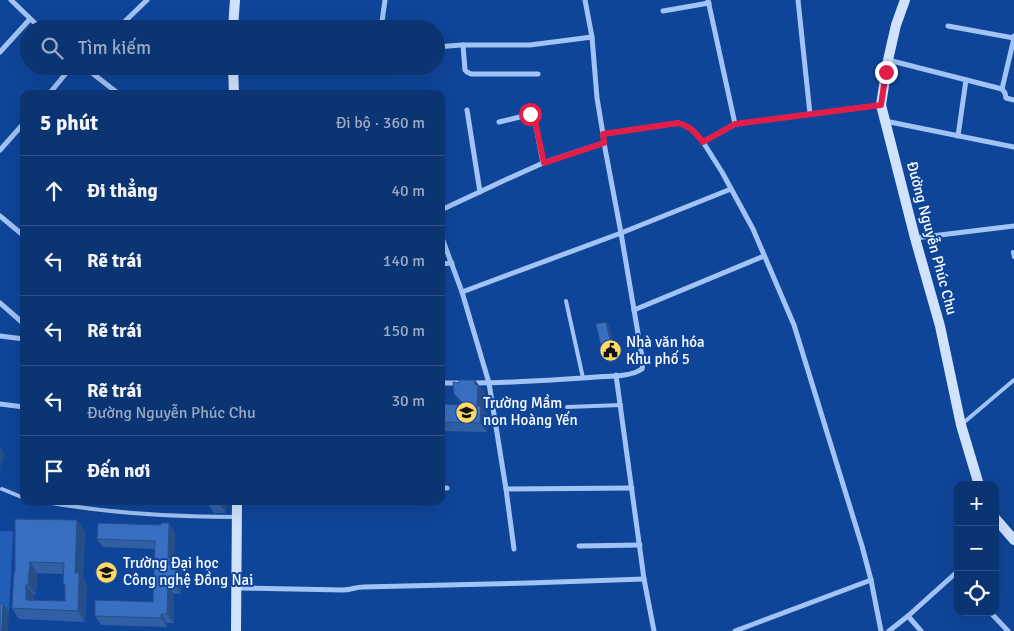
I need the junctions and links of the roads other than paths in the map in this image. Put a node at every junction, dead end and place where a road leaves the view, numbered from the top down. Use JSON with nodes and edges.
{"nodes":[{"id":1,"x":11,"y":0,"type":"edge"},
{"id":2,"x":147,"y":0,"type":"edge"},
{"id":3,"x":234,"y":0,"type":"edge"},
{"id":4,"x":385,"y":0,"type":"edge"},
{"id":5,"x":585,"y":0,"type":"edge"},
{"id":6,"x":798,"y":0,"type":"edge"},
{"id":7,"x":905,"y":0,"type":"edge"},
{"id":8,"x":709,"y":1,"type":"edge"},
{"id":9,"x":664,"y":11,"type":"dead end"},
{"id":10,"x":30,"y":19,"type":"edge"},
{"id":11,"x":126,"y":20,"type":"edge"},
{"id":12,"x":234,"y":20,"type":"edge"},
{"id":13,"x":383,"y":20,"type":"edge"},
{"id":14,"x":948,"y":26,"type":"dead end"},
{"id":15,"x":20,"y":30,"type":"edge"},
{"id":16,"x":592,"y":37,"type":"junction"},
{"id":17,"x":1014,"y":37,"type":"edge"},
{"id":18,"x":463,"y":45,"type":"junction"},
{"id":19,"x":445,"y":46,"type":"edge"},
{"id":20,"x":0,"y":52,"type":"edge"},
{"id":21,"x":888,"y":60,"type":"junction"},
{"id":22,"x":538,"y":74,"type":"dead end"},
{"id":23,"x":65,"y":75,"type":"edge"},
{"id":24,"x":95,"y":75,"type":"edge"},
{"id":25,"x":233,"y":75,"type":"edge"},
{"id":26,"x":966,"y":80,"type":"junction"},
{"id":27,"x":1002,"y":89,"type":"junction"},
{"id":28,"x":52,"y":90,"type":"edge"},
{"id":29,"x":114,"y":90,"type":"edge"},
{"id":30,"x":234,"y":90,"type":"edge"},
{"id":31,"x":1014,"y":100,"type":"edge"},
{"id":32,"x":881,"y":105,"type":"junction"},
{"id":33,"x":467,"y":110,"type":"dead end"},
{"id":34,"x":810,"y":114,"type":"junction"},
{"id":35,"x":884,"y":121,"type":"junction"},
{"id":36,"x":500,"y":122,"type":"dead end"},
{"id":37,"x":735,"y":124,"type":"junction"},
{"id":38,"x":20,"y":128,"type":"edge"},
{"id":39,"x":603,"y":134,"type":"junction"},
{"id":40,"x":958,"y":136,"type":"junction"},
{"id":41,"x":703,"y":142,"type":"junction"},
{"id":42,"x":604,"y":143,"type":"junction"},
{"id":43,"x":1014,"y":147,"type":"edge"},
{"id":44,"x":0,"y":150,"type":"edge"},
{"id":45,"x":544,"y":163,"type":"junction"},
{"id":46,"x":731,"y":189,"type":"junction"},
{"id":47,"x":480,"y":192,"type":"junction"},
{"id":48,"x":445,"y":208,"type":"edge"},
{"id":49,"x":0,"y":216,"type":"edge"},
{"id":50,"x":1014,"y":226,"type":"edge"},
{"id":51,"x":20,"y":233,"type":"edge"},
{"id":52,"x":621,"y":233,"type":"junction"},
{"id":53,"x":915,"y":238,"type":"junction"},
{"id":54,"x":445,"y":245,"type":"edge"},
{"id":55,"x":1014,"y":252,"type":"edge"},
{"id":56,"x":764,"y":256,"type":"junction"},
{"id":57,"x":1014,"y":257,"type":"edge"},
{"id":58,"x":452,"y":263,"type":"junction"},
{"id":59,"x":445,"y":264,"type":"edge"},
{"id":60,"x":462,"y":292,"type":"junction"},
{"id":61,"x":566,"y":301,"type":"dead end"},
{"id":62,"x":0,"y":303,"type":"edge"},
{"id":63,"x":634,"y":310,"type":"junction"},
{"id":64,"x":20,"y":320,"type":"edge"},
{"id":65,"x":0,"y":336,"type":"edge"},
{"id":66,"x":20,"y":338,"type":"edge"},
{"id":67,"x":616,"y":375,"type":"junction"},
{"id":68,"x":583,"y":378,"type":"junction"},
{"id":69,"x":1014,"y":380,"type":"edge"},
{"id":70,"x":445,"y":383,"type":"edge"},
{"id":71,"x":489,"y":383,"type":"junction"},
{"id":72,"x":0,"y":404,"type":"edge"},
{"id":73,"x":20,"y":406,"type":"edge"},
{"id":74,"x":567,"y":406,"type":"dead end"},
{"id":75,"x":621,"y":406,"type":"junction"},
{"id":76,"x":961,"y":425,"type":"junction"},
{"id":77,"x":978,"y":481,"type":"edge"},
{"id":78,"x":632,"y":488,"type":"junction"},
{"id":79,"x":2,"y":489,"type":"dead end"},
{"id":80,"x":506,"y":489,"type":"junction"},
{"id":81,"x":20,"y":496,"type":"edge"},
{"id":82,"x":66,"y":505,"type":"edge"},
{"id":83,"x":237,"y":505,"type":"edge"},
{"id":84,"x":237,"y":517,"type":"junction"},
{"id":85,"x":999,"y":526,"type":"edge"},
{"id":86,"x":1014,"y":540,"type":"edge"},
{"id":87,"x":640,"y":545,"type":"junction"},
{"id":88,"x":579,"y":546,"type":"dead end"},
{"id":89,"x":514,"y":549,"type":"dead end"},
{"id":90,"x":954,"y":578,"type":"edge"},
{"id":91,"x":644,"y":579,"type":"junction"},
{"id":92,"x":871,"y":580,"type":"junction"},
{"id":93,"x":236,"y":588,"type":"junction"},
{"id":94,"x":908,"y":616,"type":"junction"},
{"id":95,"x":994,"y":616,"type":"edge"},
{"id":96,"x":236,"y":631,"type":"edge"},
{"id":97,"x":654,"y":631,"type":"edge"},
{"id":98,"x":735,"y":631,"type":"edge"},
{"id":99,"x":881,"y":631,"type":"edge"},
{"id":100,"x":889,"y":631,"type":"edge"},
{"id":101,"x":921,"y":631,"type":"edge"},
{"id":102,"x":1008,"y":631,"type":"edge"}],
"edges":[{"from":1,"to":10,"type":"street"},
{"from":2,"to":11,"type":"street"},
{"from":3,"to":12,"type":"street"},
{"from":4,"to":13,"type":"street"},
{"from":5,"to":16,"type":"street"},
{"from":6,"to":34,"type":"street"},
{"from":7,"to":21,"type":"street","name":"Đường Nguyễn Phúc Chu"},
{"from":8,"to":9,"type":"street"},
{"from":8,"to":37,"type":"street"},
{"from":14,"to":17,"type":"street"},
{"from":15,"to":20,"type":"street"},
{"from":16,"to":18,"type":"street"},
{"from":16,"to":39,"type":"street"},
{"from":17,"to":27,"type":"street"},
{"from":18,"to":19,"type":"street"},
{"from":18,"to":22,"type":"street"},
{"from":21,"to":26,"type":"street"},
{"from":21,"to":32,"type":"street","name":"Đường Nguyễn Phúc Chu"},
{"from":23,"to":28,"type":"street"},
{"from":24,"to":29,"type":"street"},
{"from":25,"to":30,"type":"street"},
{"from":26,"to":27,"type":"street"},
{"from":26,"to":40,"type":"street"},
{"from":27,"to":31,"type":"street"},
{"from":32,"to":34,"type":"street"},
{"from":32,"to":35,"type":"street","name":"Đường Nguyễn Phúc Chu"},
{"from":33,"to":47,"type":"street"},
{"from":34,"to":37,"type":"street"},
{"from":35,"to":40,"type":"street"},
{"from":35,"to":53,"type":"street","name":"Đường Nguyễn Phúc Chu"},
{"from":36,"to":45,"type":"street"},
{"from":37,"to":41,"type":"street"},
{"from":38,"to":44,"type":"street"},
{"from":39,"to":41,"type":"street"},
{"from":39,"to":42,"type":"street"},
{"from":40,"to":43,"type":"street"},
{"from":41,"to":46,"type":"street"},
{"from":42,"to":45,"type":"street"},
{"from":42,"to":52,"type":"street"},
{"from":45,"to":47,"type":"street"},
{"from":46,"to":52,"type":"street"},
{"from":46,"to":56,"type":"street"},
{"from":47,"to":48,"type":"street"},
{"from":49,"to":51,"type":"street"},
{"from":50,"to":53,"type":"street"},
{"from":52,"to":60,"type":"street"},
{"from":52,"to":63,"type":"street"},
{"from":53,"to":76,"type":"street","name":"Đường Nguyễn Phúc Chu"},
{"from":54,"to":58,"type":"street"},
{"from":55,"to":57,"type":"lane"},
{"from":56,"to":63,"type":"street"},
{"from":56,"to":92,"type":"street"},
{"from":58,"to":59,"type":"street"},
{"from":58,"to":60,"type":"street"},
{"from":60,"to":71,"type":"street"},
{"from":61,"to":68,"type":"lane"},
{"from":62,"to":64,"type":"street"},
{"from":63,"to":67,"type":"street"},
{"from":65,"to":66,"type":"street"},
{"from":67,"to":68,"type":"street"},
{"from":67,"to":75,"type":"street"},
{"from":68,"to":71,"type":"street"},
{"from":69,"to":76,"type":"lane"},
{"from":70,"to":71,"type":"street"},
{"from":71,"to":80,"type":"street"},
{"from":72,"to":73,"type":"street"},
{"from":74,"to":75,"type":"lane"},
{"from":75,"to":78,"type":"street"},
{"from":76,"to":77,"type":"street","name":"Đường Nguyễn Phúc Chu"},
{"from":78,"to":80,"type":"street"},
{"from":78,"to":87,"type":"street"},
{"from":79,"to":81,"type":"lane"},
{"from":80,"to":89,"type":"street"},
{"from":82,"to":84,"type":"lane"},
{"from":83,"to":84,"type":"street"},
{"from":84,"to":93,"type":"street"},
{"from":85,"to":86,"type":"street"},
{"from":87,"to":88,"type":"street"},
{"from":87,"to":91,"type":"street"},
{"from":90,"to":94,"type":"street"},
{"from":91,"to":93,"type":"street"},
{"from":91,"to":97,"type":"street"},
{"from":92,"to":98,"type":"street"},
{"from":92,"to":99,"type":"street"},
{"from":93,"to":96,"type":"street"},
{"from":94,"to":100,"type":"street"},
{"from":94,"to":101,"type":"street"},
{"from":95,"to":102,"type":"street"}]}
